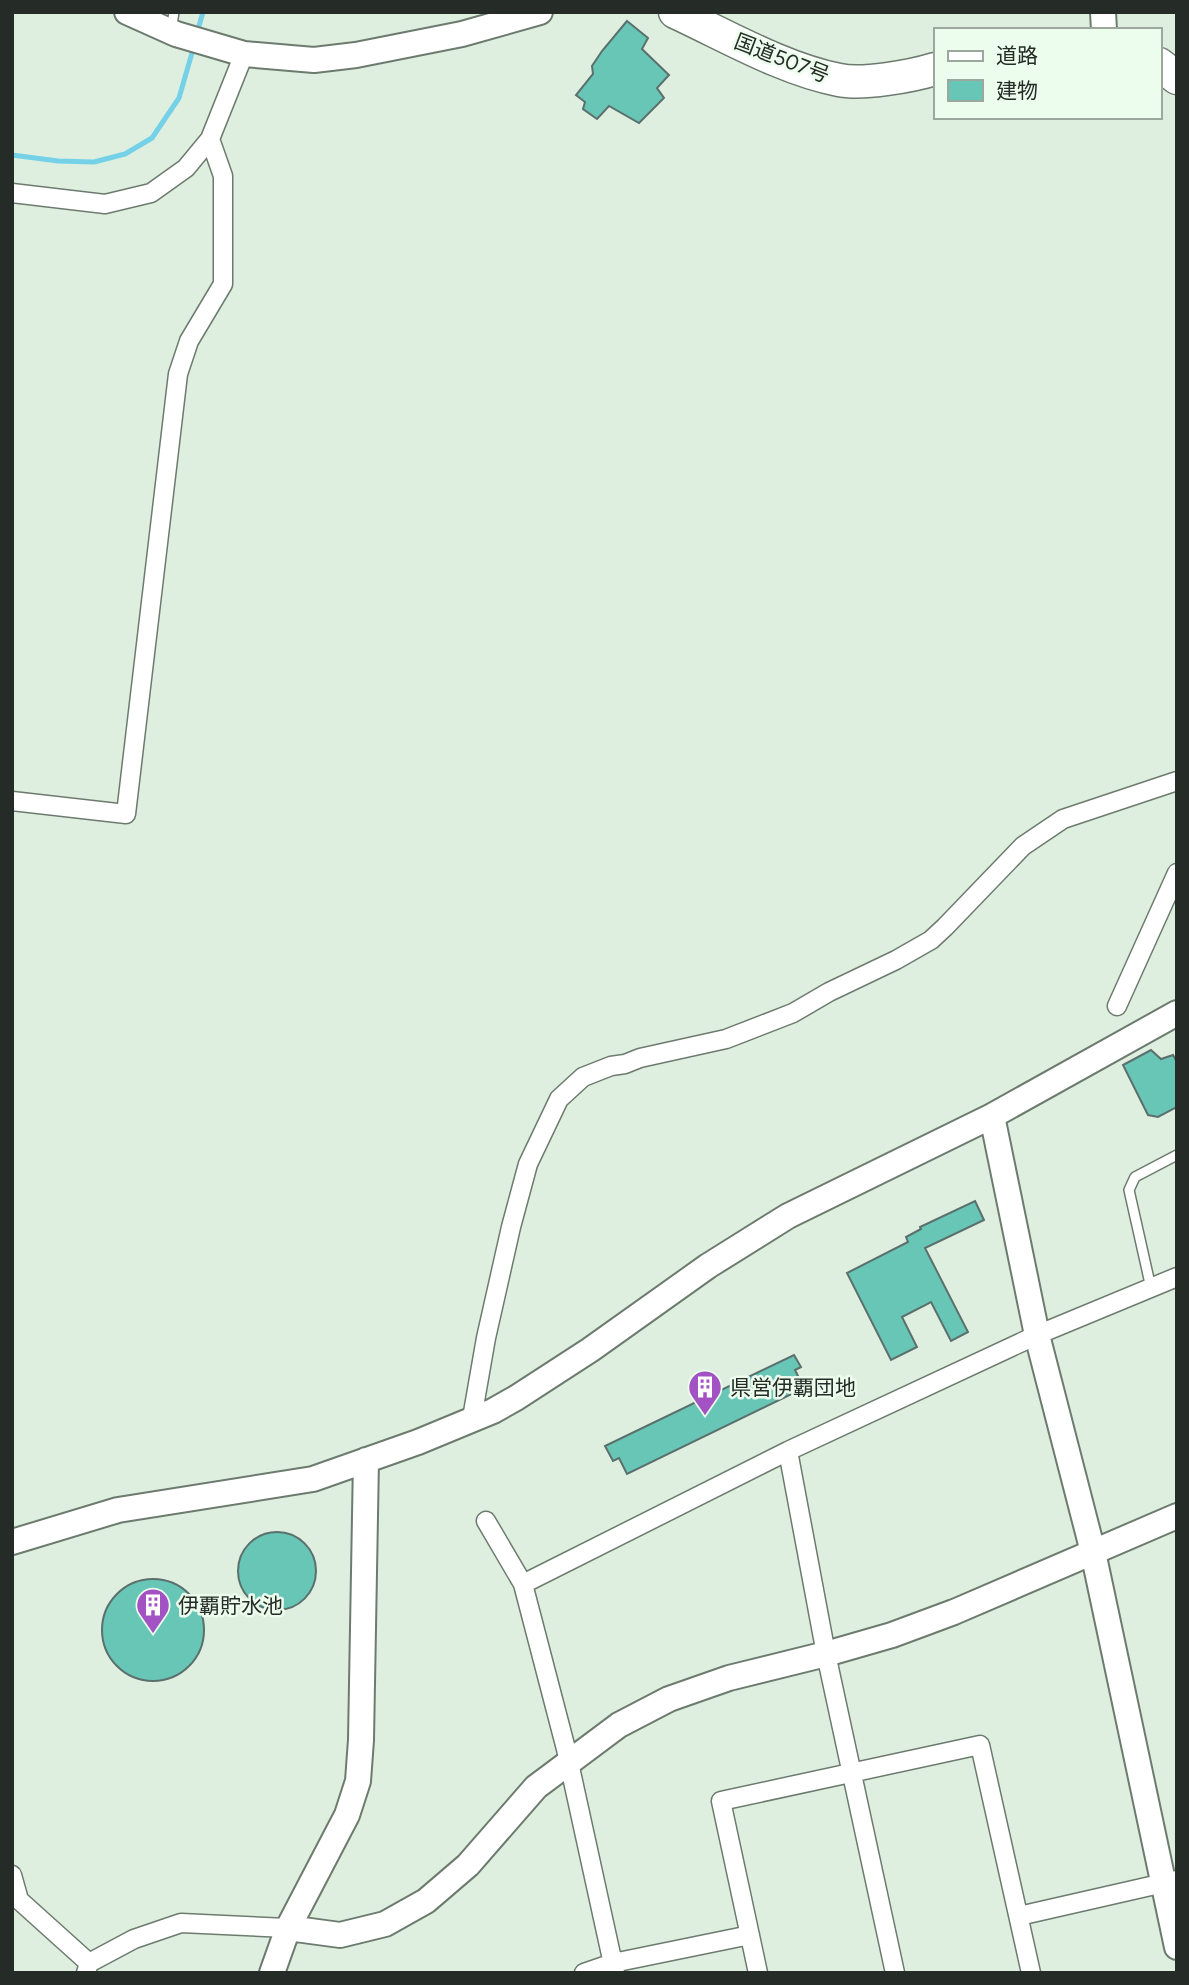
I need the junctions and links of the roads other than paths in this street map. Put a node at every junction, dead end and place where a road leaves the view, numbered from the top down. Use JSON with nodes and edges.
{"nodes":[{"id":1,"x":127,"y":12,"type":"edge"},
{"id":2,"x":540,"y":12,"type":"edge"},
{"id":3,"x":675,"y":12,"type":"edge"},
{"id":4,"x":174,"y":26,"type":"edge"},
{"id":5,"x":244,"y":54,"type":"junction"},
{"id":6,"x":1161,"y":66,"type":"edge"},
{"id":7,"x":934,"y":69,"type":"edge"},
{"id":8,"x":1177,"y":78,"type":"edge"},
{"id":9,"x":210,"y":139,"type":"junction"},
{"id":10,"x":12,"y":193,"type":"edge"},
{"id":11,"x":1177,"y":780,"type":"edge"},
{"id":12,"x":12,"y":801,"type":"edge"},
{"id":13,"x":1177,"y":873,"type":"edge"},
{"id":14,"x":1116,"y":1006,"type":"dead end"},
{"id":15,"x":1177,"y":1013,"type":"edge"},
{"id":16,"x":992,"y":1116,"type":"junction"},
{"id":17,"x":1177,"y":1155,"type":"edge"},
{"id":18,"x":1177,"y":1278,"type":"edge"},
{"id":19,"x":1151,"y":1288,"type":"junction"},
{"id":20,"x":1037,"y":1335,"type":"junction"},
{"id":21,"x":472,"y":1418,"type":"junction"},
{"id":22,"x":788,"y":1451,"type":"junction"},
{"id":23,"x":366,"y":1460,"type":"junction"},
{"id":24,"x":1177,"y":1516,"type":"edge"},
{"id":25,"x":486,"y":1521,"type":"dead end"},
{"id":26,"x":12,"y":1542,"type":"edge"},
{"id":27,"x":1093,"y":1552,"type":"junction"},
{"id":28,"x":523,"y":1584,"type":"junction"},
{"id":29,"x":826,"y":1654,"type":"junction"},
{"id":30,"x":569,"y":1761,"type":"junction"},
{"id":31,"x":851,"y":1773,"type":"junction"},
{"id":32,"x":12,"y":1875,"type":"edge"},
{"id":33,"x":1170,"y":1882,"type":"edge"},
{"id":34,"x":1018,"y":1916,"type":"junction"},
{"id":35,"x":288,"y":1928,"type":"junction"},
{"id":36,"x":750,"y":1935,"type":"junction"},
{"id":37,"x":1177,"y":1947,"type":"edge"},
{"id":38,"x":87,"y":1968,"type":"edge"},
{"id":39,"x":614,"y":1968,"type":"edge"},
{"id":40,"x":272,"y":1973,"type":"edge"},
{"id":41,"x":583,"y":1973,"type":"edge"},
{"id":42,"x":758,"y":1973,"type":"edge"},
{"id":43,"x":895,"y":1973,"type":"edge"},
{"id":44,"x":1031,"y":1973,"type":"edge"}],
"edges":[{"from":1,"to":4,"type":"street"},
{"from":2,"to":5,"type":"street"},
{"from":3,"to":7,"type":"highway","name":"国道507号"},
{"from":4,"to":5,"type":"street"},
{"from":5,"to":9,"type":"street"},
{"from":6,"to":8,"type":"highway"},
{"from":9,"to":10,"type":"street"},
{"from":9,"to":12,"type":"street"},
{"from":11,"to":21,"type":"street"},
{"from":13,"to":14,"type":"street"},
{"from":15,"to":16,"type":"street"},
{"from":16,"to":20,"type":"street"},
{"from":16,"to":21,"type":"street"},
{"from":17,"to":19,"type":"lane"},
{"from":18,"to":19,"type":"street"},
{"from":19,"to":20,"type":"street"},
{"from":20,"to":22,"type":"street"},
{"from":20,"to":27,"type":"street"},
{"from":21,"to":23,"type":"street"},
{"from":22,"to":28,"type":"street"},
{"from":22,"to":29,"type":"street"},
{"from":23,"to":26,"type":"street"},
{"from":23,"to":35,"type":"street"},
{"from":24,"to":27,"type":"street"},
{"from":25,"to":28,"type":"street"},
{"from":27,"to":29,"type":"street"},
{"from":27,"to":33,"type":"street"},
{"from":28,"to":30,"type":"street"},
{"from":29,"to":30,"type":"street"},
{"from":29,"to":31,"type":"street"},
{"from":30,"to":35,"type":"street"},
{"from":30,"to":39,"type":"street"},
{"from":31,"to":34,"type":"street"},
{"from":31,"to":36,"type":"street"},
{"from":31,"to":43,"type":"street"},
{"from":32,"to":38,"type":"street"},
{"from":33,"to":34,"type":"street"},
{"from":33,"to":37,"type":"street"},
{"from":34,"to":44,"type":"street"},
{"from":35,"to":38,"type":"street"},
{"from":35,"to":40,"type":"street"},
{"from":36,"to":39,"type":"street"},
{"from":36,"to":42,"type":"street"},
{"from":39,"to":41,"type":"street"}]}
